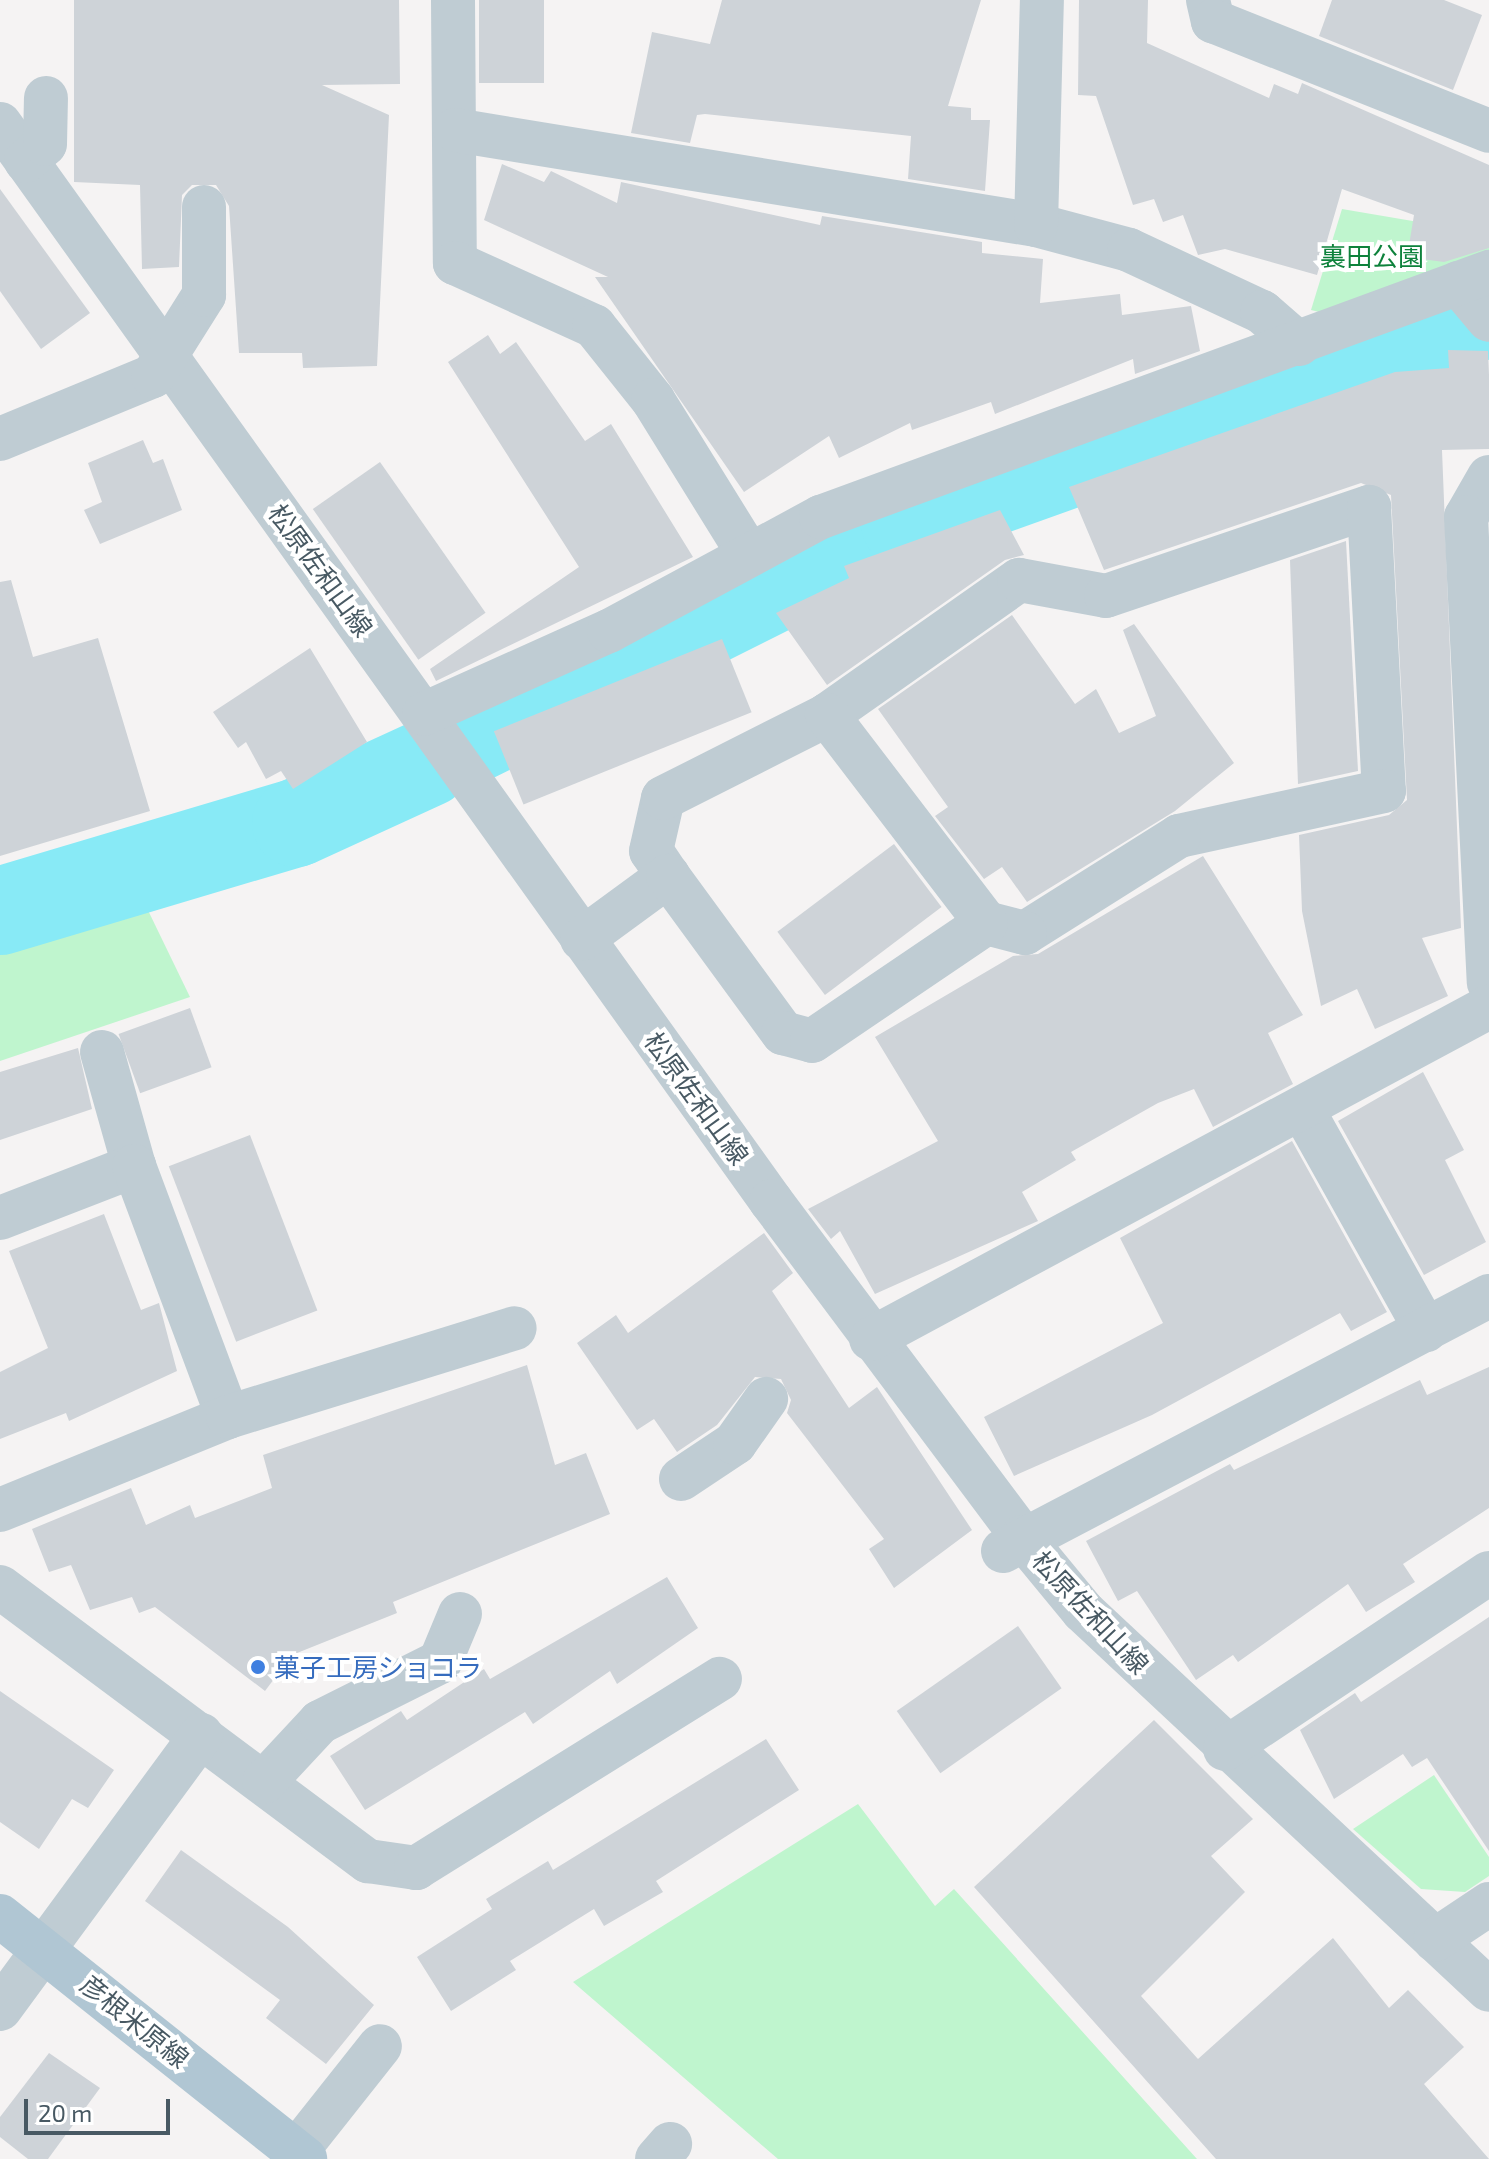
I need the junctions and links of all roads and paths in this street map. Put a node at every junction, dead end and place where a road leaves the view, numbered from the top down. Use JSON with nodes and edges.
{"nodes":[{"id":1,"x":453,"y":0,"type":"edge"},
{"id":2,"x":1042,"y":0,"type":"edge"},
{"id":3,"x":1208,"y":0,"type":"edge"},
{"id":4,"x":46,"y":98,"type":"dead end"},
{"id":5,"x":0,"y":124,"type":"edge"},
{"id":6,"x":455,"y":130,"type":"junction"},
{"id":7,"x":1489,"y":131,"type":"edge"},
{"id":8,"x":26,"y":161,"type":"junction"},
{"id":9,"x":204,"y":207,"type":"dead end"},
{"id":10,"x":1036,"y":225,"type":"junction"},
{"id":11,"x":1477,"y":293,"type":"edge"},
{"id":12,"x":1299,"y":344,"type":"junction"},
{"id":13,"x":166,"y":356,"type":"junction"},
{"id":14,"x":0,"y":439,"type":"edge"},
{"id":15,"x":1489,"y":477,"type":"edge"},
{"id":16,"x":749,"y":555,"type":"junction"},
{"id":17,"x":424,"y":714,"type":"junction"},
{"id":18,"x":827,"y":715,"type":"junction"},
{"id":19,"x":668,"y":876,"type":"junction"},
{"id":20,"x":986,"y":923,"type":"junction"},
{"id":21,"x":582,"y":939,"type":"junction"},
{"id":22,"x":1489,"y":982,"type":"edge"},
{"id":23,"x":1489,"y":1007,"type":"edge"},
{"id":24,"x":102,"y":1052,"type":"dead end"},
{"id":25,"x":1304,"y":1112,"type":"junction"},
{"id":26,"x":134,"y":1166,"type":"junction"},
{"id":27,"x":0,"y":1218,"type":"edge"},
{"id":28,"x":1489,"y":1296,"type":"edge"},
{"id":29,"x":515,"y":1328,"type":"dead end"},
{"id":30,"x":1426,"y":1330,"type":"junction"},
{"id":31,"x":871,"y":1339,"type":"junction"},
{"id":32,"x":766,"y":1399,"type":"dead end"},
{"id":33,"x":228,"y":1417,"type":"junction"},
{"id":34,"x":681,"y":1479,"type":"dead end"},
{"id":35,"x":0,"y":1510,"type":"edge"},
{"id":36,"x":1012,"y":1544,"type":"junction"},
{"id":37,"x":1489,"y":1573,"type":"edge"},
{"id":38,"x":0,"y":1587,"type":"edge"},
{"id":39,"x":460,"y":1614,"type":"dead end"},
{"id":40,"x":720,"y":1679,"type":"dead end"},
{"id":41,"x":201,"y":1735,"type":"junction"},
{"id":42,"x":1225,"y":1749,"type":"junction"},
{"id":43,"x":264,"y":1782,"type":"junction"},
{"id":44,"x":1489,"y":1904,"type":"edge"},
{"id":45,"x":0,"y":1916,"type":"edge"},
{"id":46,"x":1435,"y":1940,"type":"junction"},
{"id":47,"x":47,"y":1949,"type":"junction"},
{"id":48,"x":1489,"y":1990,"type":"edge"},
{"id":49,"x":0,"y":2009,"type":"edge"},
{"id":50,"x":380,"y":2046,"type":"dead end"},
{"id":51,"x":301,"y":2155,"type":"edge"}],
"edges":[{"from":1,"to":6,"type":"street"},
{"from":2,"to":10,"type":"street"},
{"from":3,"to":7,"type":"street"},
{"from":4,"to":8,"type":"street"},
{"from":5,"to":8,"type":"street","name":"松原佐和山線"},
{"from":6,"to":10,"type":"street"},
{"from":6,"to":16,"type":"street"},
{"from":8,"to":13,"type":"street","name":"松原佐和山線"},
{"from":9,"to":13,"type":"street"},
{"from":10,"to":12,"type":"street"},
{"from":11,"to":12,"type":"street"},
{"from":12,"to":16,"type":"street"},
{"from":13,"to":14,"type":"street"},
{"from":13,"to":17,"type":"street","name":"松原佐和山線"},
{"from":15,"to":22,"type":"street"},
{"from":16,"to":17,"type":"street"},
{"from":17,"to":21,"type":"street","name":"松原佐和山線"},
{"from":18,"to":19,"type":"street"},
{"from":18,"to":20,"type":"street"},
{"from":18,"to":20,"type":"street"},
{"from":19,"to":20,"type":"street"},
{"from":19,"to":21,"type":"street"},
{"from":21,"to":31,"type":"street","name":"松原佐和山線"},
{"from":23,"to":25,"type":"street"},
{"from":24,"to":26,"type":"street"},
{"from":25,"to":30,"type":"street"},
{"from":25,"to":31,"type":"street"},
{"from":26,"to":27,"type":"street"},
{"from":26,"to":33,"type":"street"},
{"from":28,"to":30,"type":"street"},
{"from":29,"to":33,"type":"street"},
{"from":30,"to":36,"type":"street"},
{"from":31,"to":36,"type":"street","name":"松原佐和山線"},
{"from":32,"to":34,"type":"street"},
{"from":33,"to":35,"type":"street"},
{"from":36,"to":42,"type":"street","name":"松原佐和山線"},
{"from":37,"to":42,"type":"street"},
{"from":38,"to":41,"type":"street"},
{"from":39,"to":43,"type":"street"},
{"from":40,"to":43,"type":"street"},
{"from":41,"to":43,"type":"street"},
{"from":41,"to":47,"type":"street"},
{"from":42,"to":46,"type":"street","name":"松原佐和山線"},
{"from":44,"to":46,"type":"street"},
{"from":45,"to":47,"type":"main road","name":"彦根米原線"},
{"from":46,"to":48,"type":"street","name":"松原佐和山線"},
{"from":47,"to":49,"type":"street"},
{"from":47,"to":51,"type":"main road","name":"彦根米原線"},
{"from":50,"to":51,"type":"street"}]}
